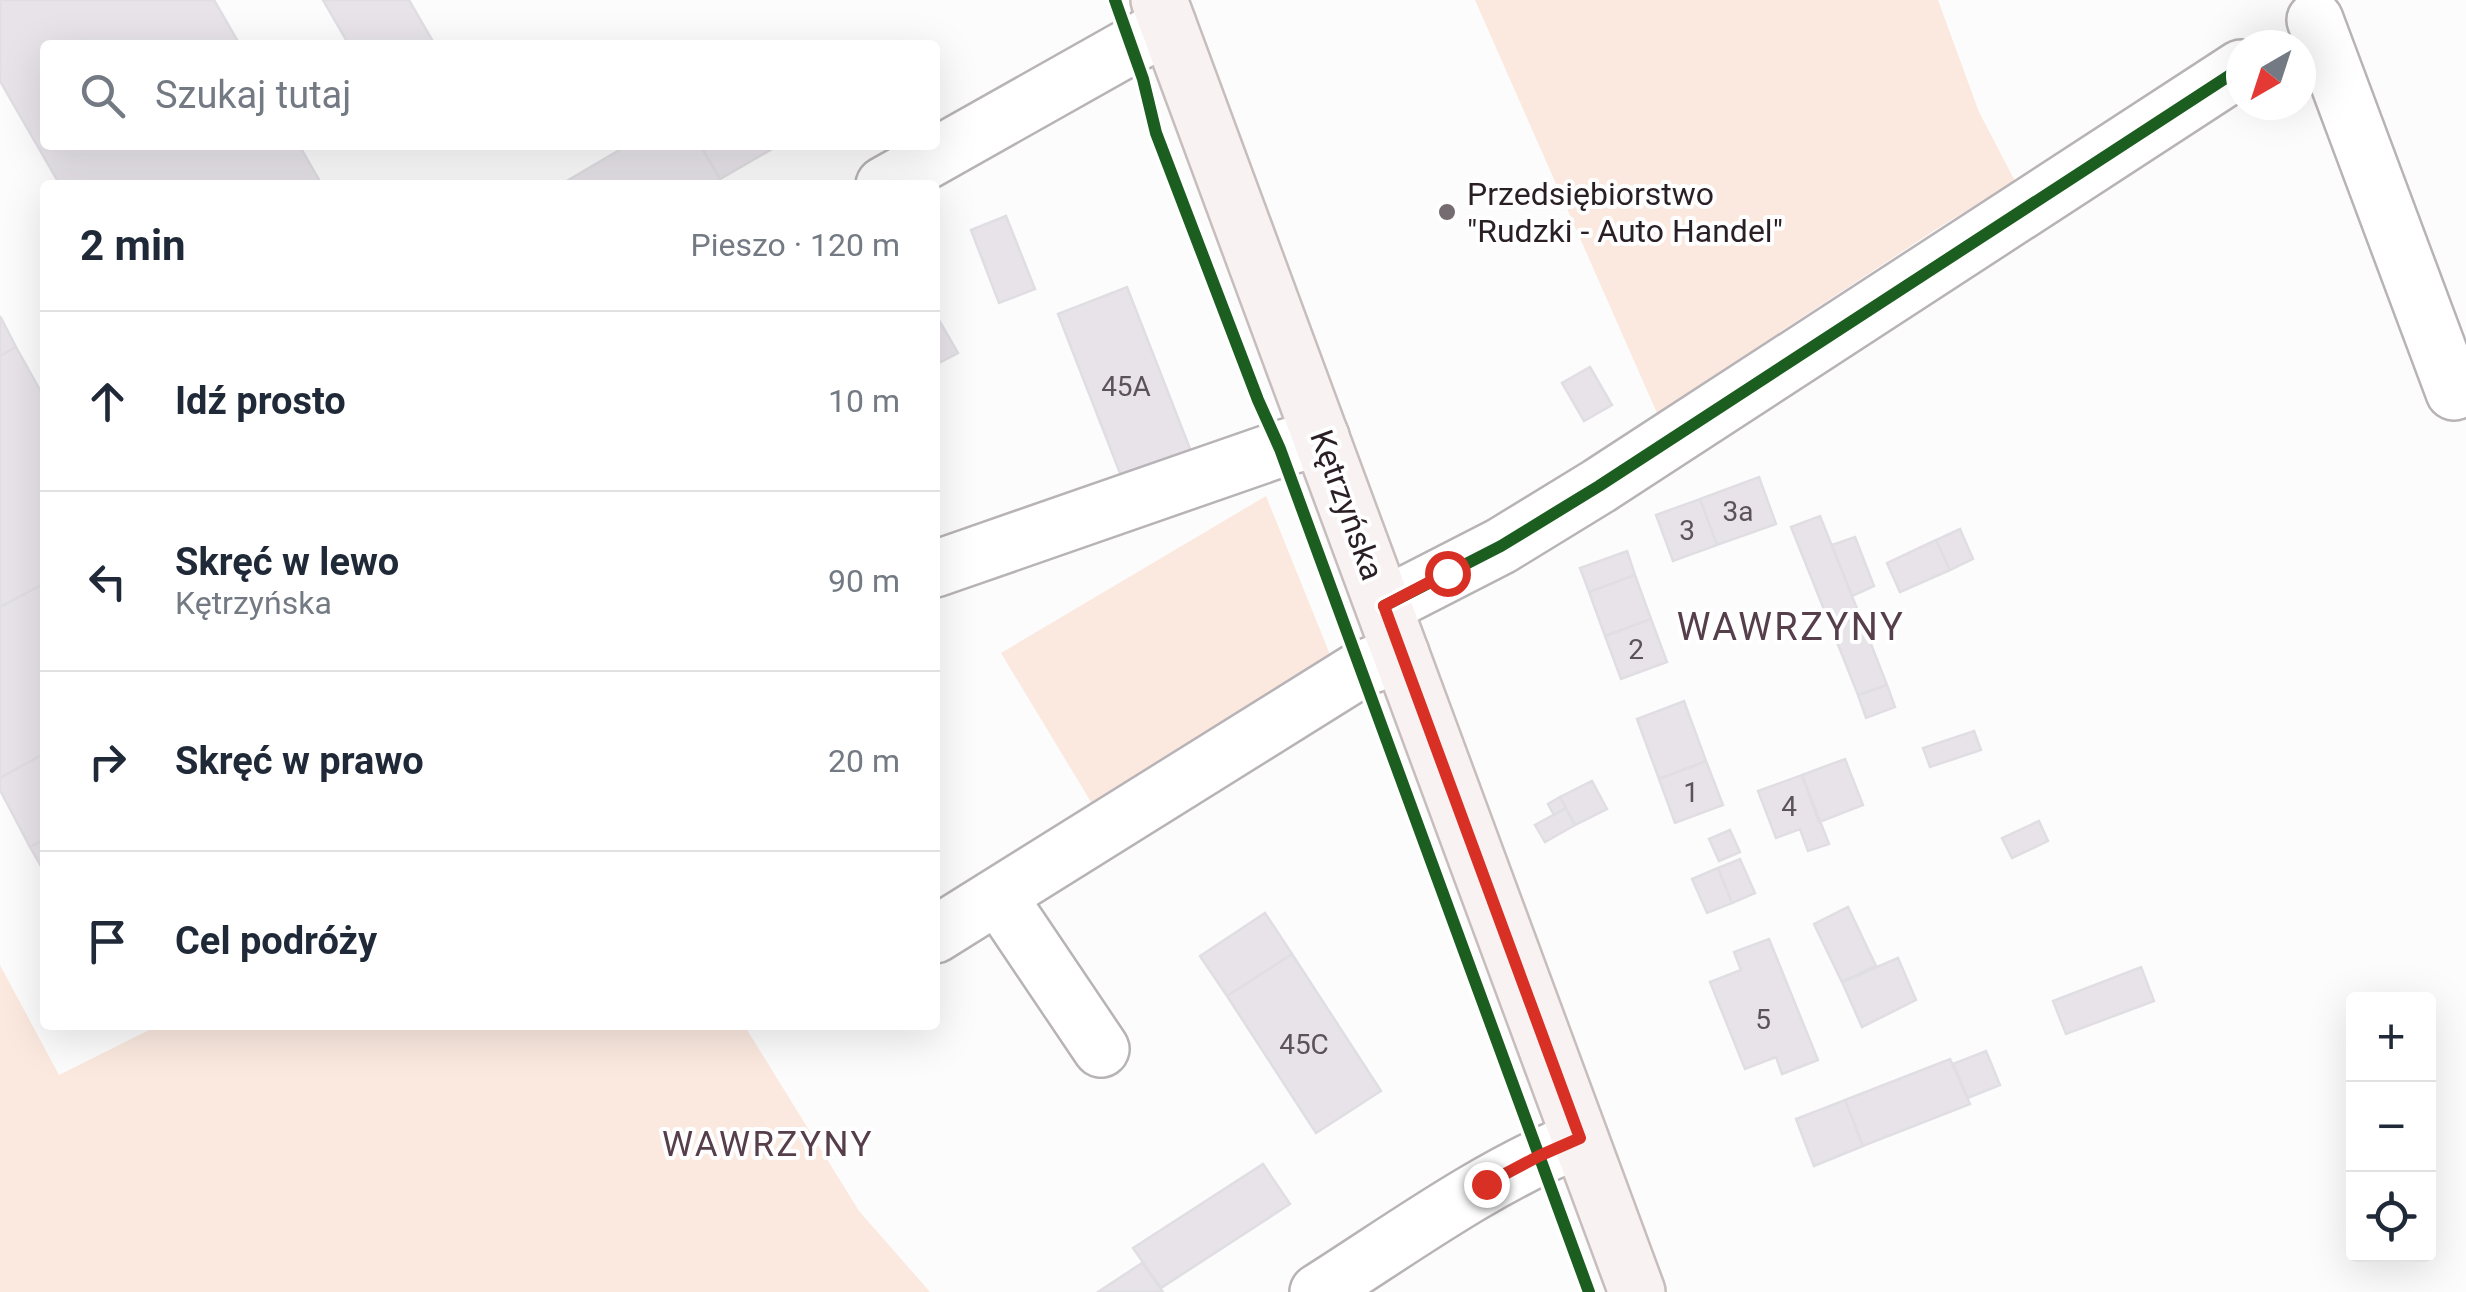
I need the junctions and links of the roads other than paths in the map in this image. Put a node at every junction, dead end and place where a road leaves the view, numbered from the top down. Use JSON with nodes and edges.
{"nodes":[{"id":1,"x":1163,"y":13,"type":"edge"},
{"id":2,"x":2312,"y":22,"type":"edge"},
{"id":3,"x":2226,"y":78,"type":"edge"},
{"id":4,"x":892,"y":180,"type":"edge"},
{"id":5,"x":2454,"y":392,"type":"dead end"},
{"id":6,"x":1321,"y":437,"type":"junction"},
{"id":7,"x":940,"y":567,"type":"edge"},
{"id":8,"x":1393,"y":630,"type":"junction"},
{"id":9,"x":998,"y":896,"type":"junction"},
{"id":10,"x":940,"y":932,"type":"edge"},
{"id":11,"x":1101,"y":1049,"type":"dead end"},
{"id":12,"x":1580,"y":1138,"type":"junction"},
{"id":13,"x":1318,"y":1292,"type":"edge"},
{"id":14,"x":1636,"y":1292,"type":"edge"}],
"edges":[{"from":1,"to":4,"type":"street"},
{"from":1,"to":6,"type":"main road","name":"Kętrzyńska"},
{"from":2,"to":5,"type":"street"},
{"from":3,"to":8,"type":"street"},
{"from":6,"to":7,"type":"street"},
{"from":6,"to":8,"type":"main road","name":"Kętrzyńska"},
{"from":8,"to":9,"type":"street"},
{"from":8,"to":12,"type":"main road","name":"Kętrzyńska"},
{"from":9,"to":10,"type":"street"},
{"from":9,"to":11,"type":"street"},
{"from":12,"to":13,"type":"street"},
{"from":12,"to":14,"type":"main road","name":"Kętrzyńska"}]}
